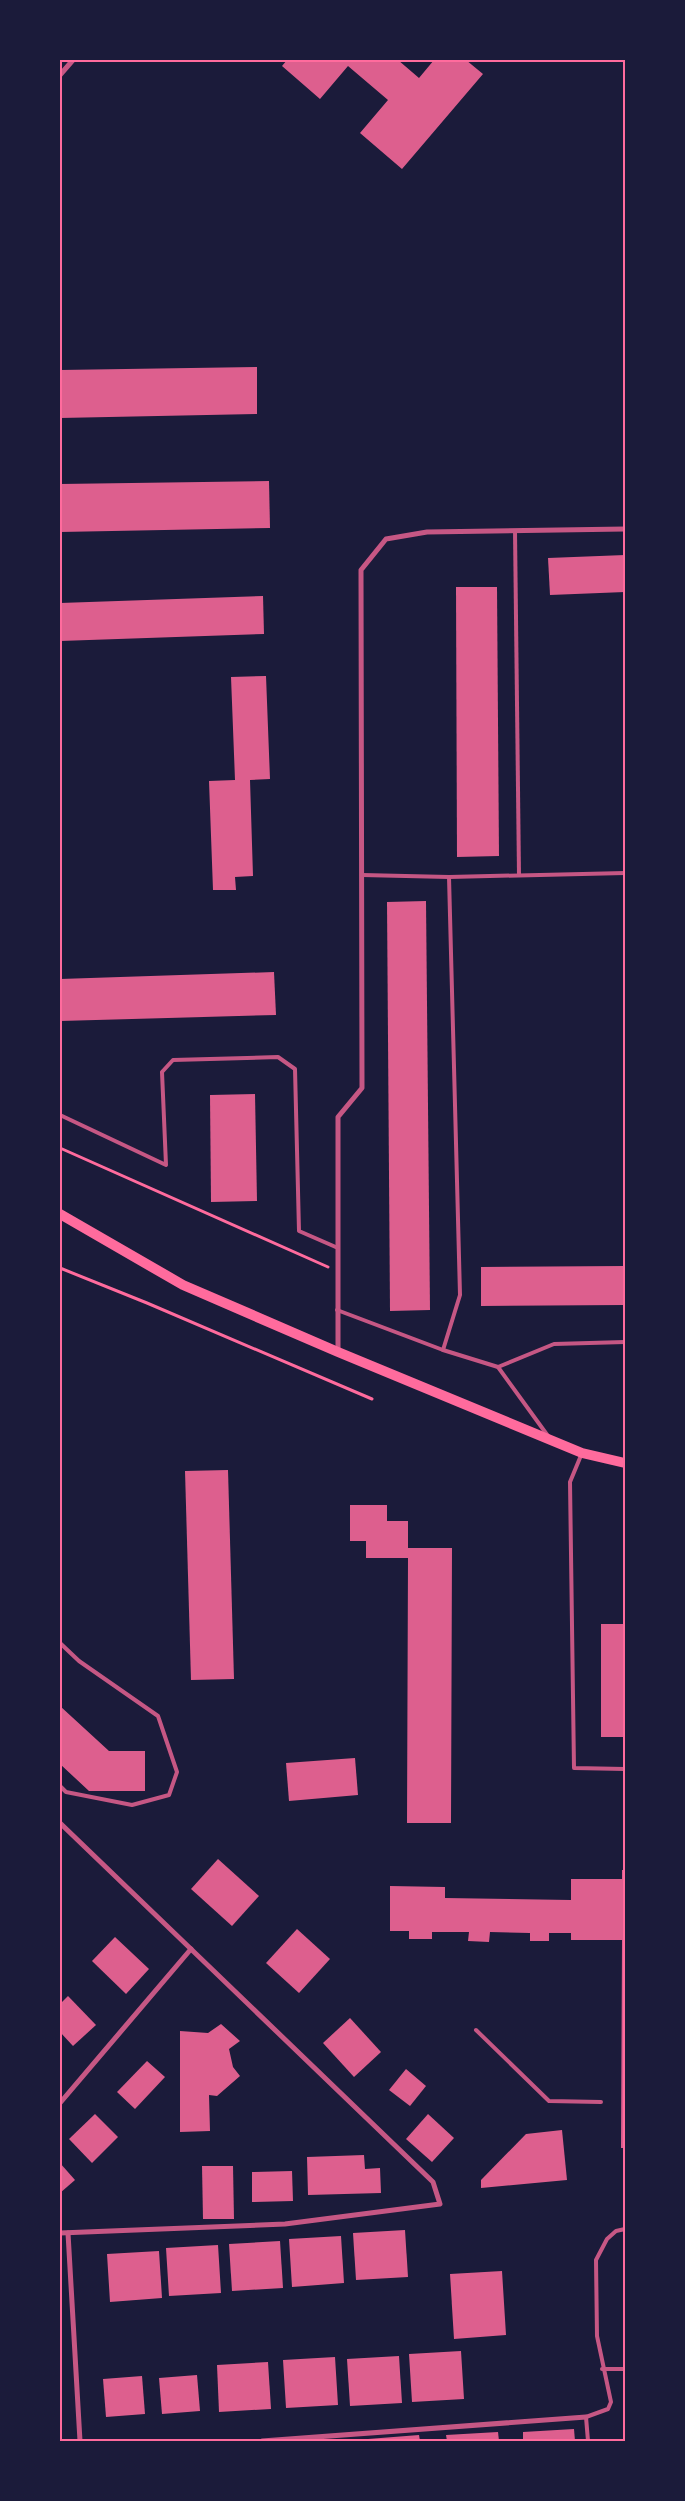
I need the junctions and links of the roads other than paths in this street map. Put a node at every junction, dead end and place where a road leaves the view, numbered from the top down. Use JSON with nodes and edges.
{"nodes":[{"id":1,"x":73,"y":60,"type":"edge"},
{"id":2,"x":60,"y":75,"type":"edge"},
{"id":3,"x":625,"y":529,"type":"edge"},
{"id":4,"x":515,"y":530,"type":"junction"},
{"id":5,"x":625,"y":872,"type":"edge"},
{"id":6,"x":362,"y":875,"type":"junction"},
{"id":7,"x":519,"y":875,"type":"junction"},
{"id":8,"x":449,"y":877,"type":"junction"},
{"id":9,"x":60,"y":1114,"type":"edge"},
{"id":10,"x":60,"y":1214,"type":"edge"},
{"id":11,"x":338,"y":1248,"type":"junction"},
{"id":12,"x":337,"y":1310,"type":"junction"},
{"id":13,"x":625,"y":1342,"type":"edge"},
{"id":14,"x":443,"y":1350,"type":"junction"},
{"id":15,"x":338,"y":1352,"type":"junction"},
{"id":16,"x":498,"y":1367,"type":"junction"},
{"id":17,"x":551,"y":1440,"type":"junction"},
{"id":18,"x":582,"y":1453,"type":"junction"},
{"id":19,"x":625,"y":1463,"type":"edge"},
{"id":20,"x":60,"y":1643,"type":"edge"},
{"id":21,"x":625,"y":1769,"type":"edge"},
{"id":22,"x":60,"y":1786,"type":"edge"},
{"id":23,"x":60,"y":1822,"type":"edge"},
{"id":24,"x":191,"y":1948,"type":"junction"},
{"id":25,"x":476,"y":2030,"type":"dead end"},
{"id":26,"x":60,"y":2102,"type":"edge"},
{"id":27,"x":601,"y":2102,"type":"dead end"},
{"id":28,"x":625,"y":2229,"type":"edge"},
{"id":29,"x":68,"y":2232,"type":"junction"},
{"id":30,"x":60,"y":2233,"type":"edge"},
{"id":31,"x":602,"y":2369,"type":"junction"},
{"id":32,"x":625,"y":2369,"type":"edge"},
{"id":33,"x":586,"y":2417,"type":"junction"},
{"id":34,"x":80,"y":2441,"type":"edge"},
{"id":35,"x":262,"y":2441,"type":"edge"},
{"id":36,"x":588,"y":2441,"type":"edge"}],
"edges":[{"from":1,"to":2,"type":"street"},
{"from":3,"to":4,"type":"street"},
{"from":4,"to":6,"type":"street"},
{"from":4,"to":7,"type":"lane"},
{"from":5,"to":7,"type":"lane"},
{"from":6,"to":8,"type":"lane"},
{"from":6,"to":11,"type":"street"},
{"from":7,"to":8,"type":"lane"},
{"from":8,"to":14,"type":"lane"},
{"from":9,"to":11,"type":"lane"},
{"from":10,"to":15,"type":"main road"},
{"from":11,"to":12,"type":"street"},
{"from":12,"to":14,"type":"lane"},
{"from":12,"to":15,"type":"street"},
{"from":13,"to":16,"type":"lane"},
{"from":14,"to":16,"type":"lane"},
{"from":15,"to":17,"type":"main road"},
{"from":16,"to":17,"type":"lane"},
{"from":17,"to":18,"type":"main road"},
{"from":18,"to":19,"type":"main road"},
{"from":18,"to":21,"type":"lane"},
{"from":20,"to":22,"type":"lane"},
{"from":23,"to":24,"type":"street"},
{"from":24,"to":26,"type":"street"},
{"from":24,"to":29,"type":"street"},
{"from":25,"to":27,"type":"lane"},
{"from":28,"to":31,"type":"lane"},
{"from":29,"to":30,"type":"street"},
{"from":29,"to":34,"type":"street"},
{"from":31,"to":32,"type":"lane"},
{"from":31,"to":33,"type":"lane"},
{"from":33,"to":35,"type":"street"},
{"from":33,"to":36,"type":"lane"}]}
